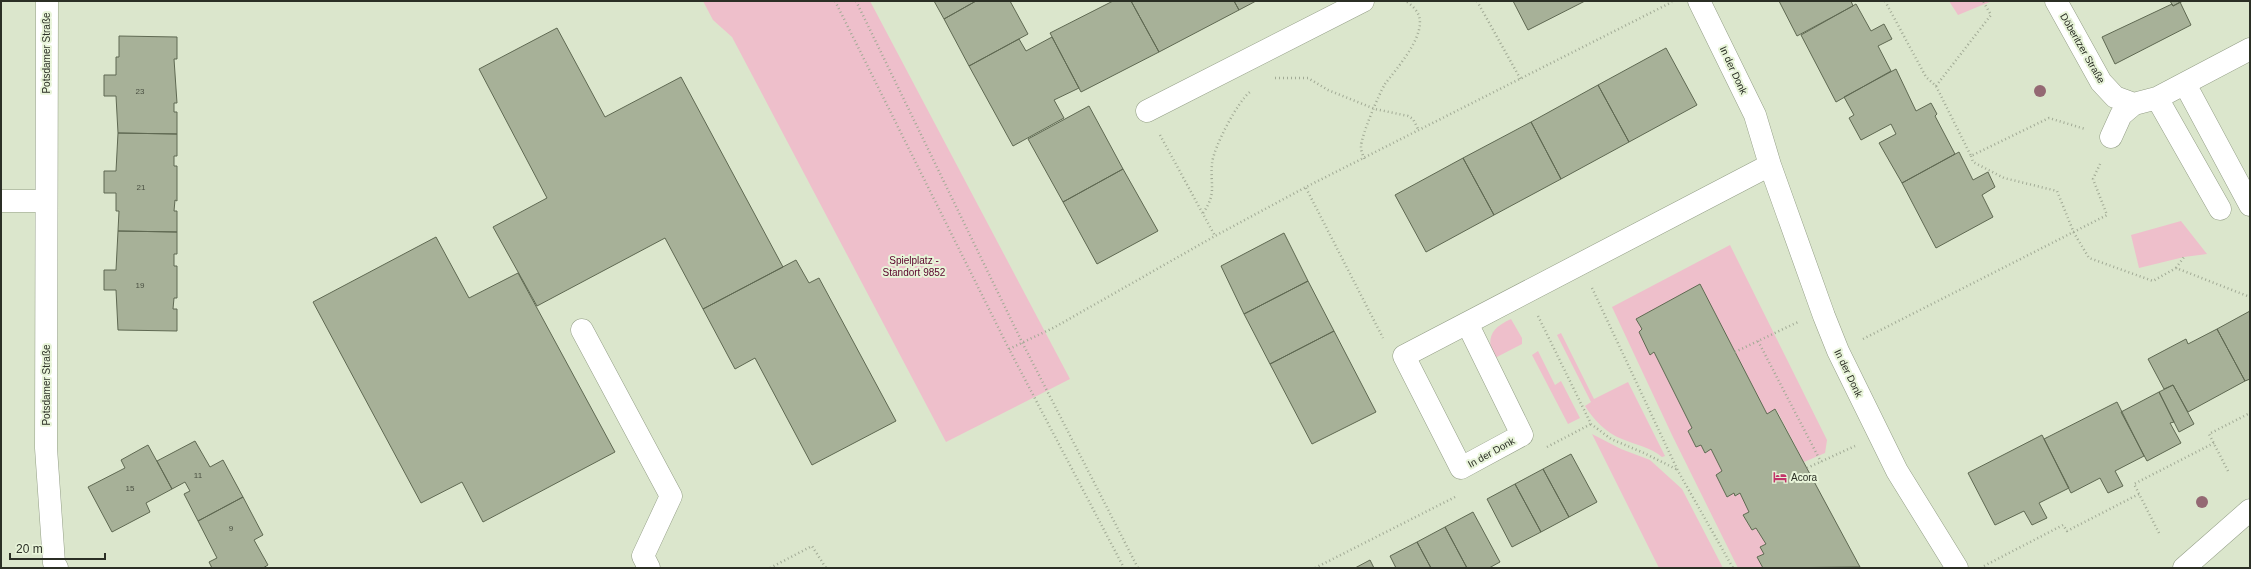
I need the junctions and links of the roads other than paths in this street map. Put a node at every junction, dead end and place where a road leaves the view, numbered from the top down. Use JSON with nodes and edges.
{"nodes":[{"id":1,"x":46,"y":1,"type":"edge"},
{"id":2,"x":1362,"y":1,"type":"edge"},
{"id":3,"x":1699,"y":1,"type":"edge"},
{"id":4,"x":2056,"y":1,"type":"edge"},
{"id":5,"x":2250,"y":49,"type":"edge"},
{"id":6,"x":2185,"y":84,"type":"junction"},
{"id":7,"x":2157,"y":98,"type":"junction"},
{"id":8,"x":2134,"y":104,"type":"junction"},
{"id":9,"x":1147,"y":111,"type":"road end"},
{"id":10,"x":2111,"y":137,"type":"road end"},
{"id":11,"x":1770,"y":165,"type":"junction"},
{"id":12,"x":1,"y":201,"type":"edge"},
{"id":13,"x":45,"y":201,"type":"junction"},
{"id":14,"x":2250,"y":205,"type":"edge"},
{"id":15,"x":2220,"y":209,"type":"dead end"},
{"id":16,"x":1467,"y":324,"type":"junction"},
{"id":17,"x":582,"y":330,"type":"dead end"},
{"id":18,"x":2250,"y":510,"type":"edge"},
{"id":19,"x":57,"y":568,"type":"edge"},
{"id":20,"x":649,"y":568,"type":"edge"},
{"id":21,"x":1957,"y":568,"type":"edge"},
{"id":22,"x":2184,"y":568,"type":"edge"}],
"edges":[{"from":1,"to":13,"type":"street","name":"Potsdamer Straße"},
{"from":2,"to":9,"type":"street"},
{"from":3,"to":11,"type":"street","name":"In der Donk"},
{"from":4,"to":8,"type":"street","name":"Döberitzer Straße"},
{"from":5,"to":6,"type":"street"},
{"from":6,"to":7,"type":"street"},
{"from":6,"to":14,"type":"street"},
{"from":7,"to":8,"type":"street"},
{"from":7,"to":15,"type":"street"},
{"from":8,"to":10,"type":"street"},
{"from":11,"to":16,"type":"street"},
{"from":11,"to":21,"type":"street","name":"In der Donk"},
{"from":12,"to":13,"type":"street"},
{"from":13,"to":19,"type":"street","name":"Potsdamer Straße"},
{"from":16,"to":16,"type":"street","name":"In der Donk"},
{"from":17,"to":20,"type":"street"},
{"from":18,"to":22,"type":"street"}]}
